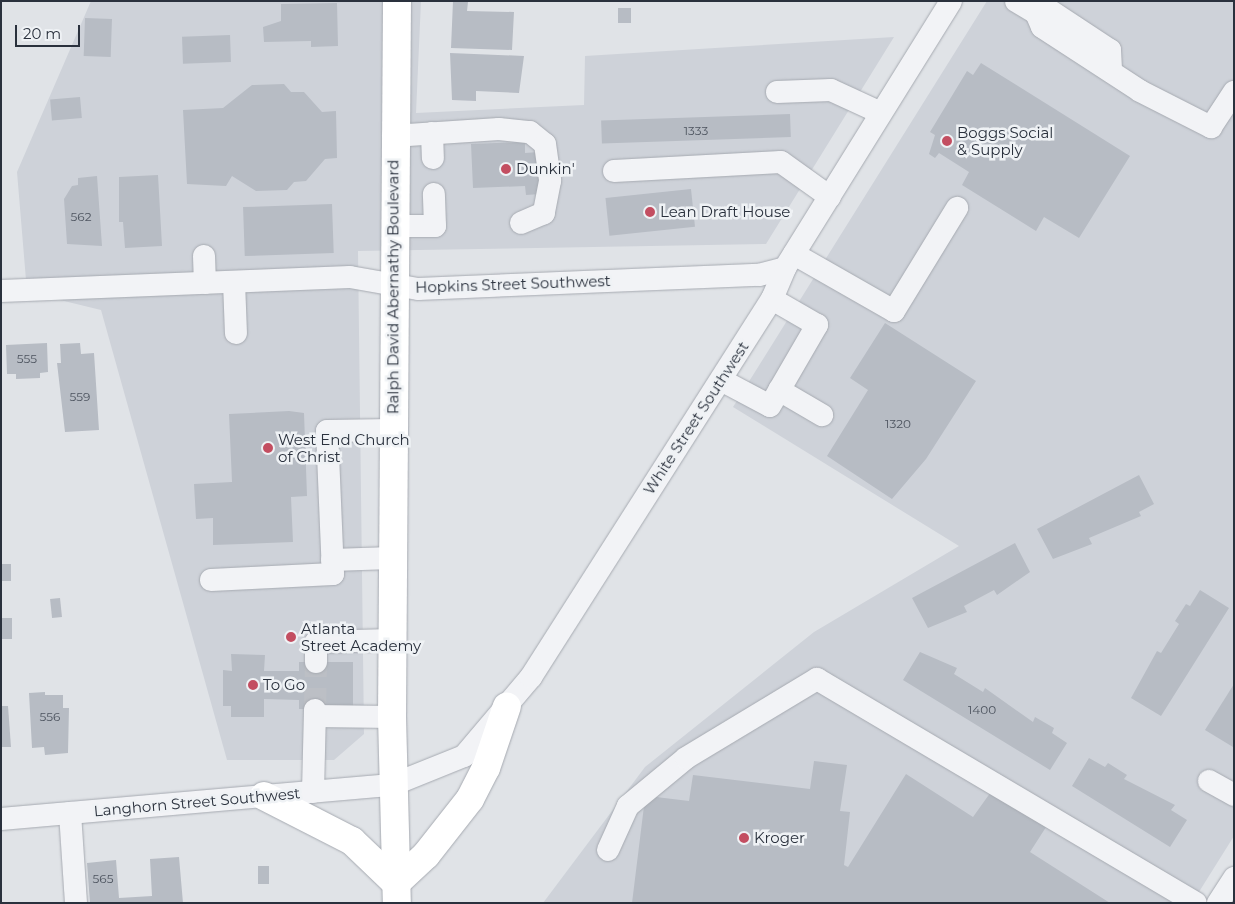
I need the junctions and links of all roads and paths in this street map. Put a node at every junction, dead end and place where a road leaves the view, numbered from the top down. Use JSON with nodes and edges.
{"nodes":[{"id":1,"x":396,"y":1,"type":"edge"},
{"id":2,"x":951,"y":1,"type":"edge"},
{"id":3,"x":1016,"y":1,"type":"edge"},
{"id":4,"x":777,"y":92,"type":"dead end"},
{"id":5,"x":1234,"y":92,"type":"edge"},
{"id":6,"x":882,"y":113,"type":"junction"},
{"id":7,"x":432,"y":133,"type":"junction"},
{"id":8,"x":393,"y":136,"type":"junction"},
{"id":9,"x":433,"y":158,"type":"dead end"},
{"id":10,"x":614,"y":171,"type":"dead end"},
{"id":11,"x":434,"y":194,"type":"dead end"},
{"id":12,"x":830,"y":197,"type":"junction"},
{"id":13,"x":956,"y":208,"type":"dead end"},
{"id":14,"x":521,"y":223,"type":"dead end"},
{"id":15,"x":393,"y":226,"type":"junction"},
{"id":16,"x":204,"y":256,"type":"dead end"},
{"id":17,"x":790,"y":261,"type":"junction"},
{"id":18,"x":234,"y":282,"type":"junction"},
{"id":19,"x":205,"y":283,"type":"junction"},
{"id":20,"x":392,"y":286,"type":"junction"},
{"id":21,"x":1,"y":291,"type":"edge"},
{"id":22,"x":772,"y":299,"type":"junction"},
{"id":23,"x":236,"y":333,"type":"dead end"},
{"id":24,"x":721,"y":380,"type":"junction"},
{"id":25,"x":779,"y":390,"type":"junction"},
{"id":26,"x":822,"y":415,"type":"dead end"},
{"id":27,"x":392,"y":430,"type":"junction"},
{"id":28,"x":392,"y":558,"type":"junction"},
{"id":29,"x":332,"y":560,"type":"junction"},
{"id":30,"x":210,"y":580,"type":"dead end"},
{"id":31,"x":392,"y":640,"type":"junction"},
{"id":32,"x":316,"y":662,"type":"tunnel mouth"},
{"id":33,"x":508,"y":706,"type":"junction"},
{"id":34,"x":392,"y":717,"type":"junction"},
{"id":35,"x":1209,"y":782,"type":"dead end"},
{"id":36,"x":392,"y":785,"type":"junction"},
{"id":37,"x":313,"y":792,"type":"junction"},
{"id":38,"x":1234,"y":795,"type":"edge"},
{"id":39,"x":264,"y":796,"type":"junction"},
{"id":40,"x":70,"y":813,"type":"junction"},
{"id":41,"x":1,"y":819,"type":"edge"},
{"id":42,"x":608,"y":850,"type":"dead end"},
{"id":43,"x":1234,"y":878,"type":"edge"},
{"id":44,"x":396,"y":893,"type":"edge"},
{"id":45,"x":76,"y":903,"type":"edge"},
{"id":46,"x":1196,"y":903,"type":"edge"},
{"id":47,"x":1218,"y":903,"type":"edge"}],
"edges":[{"from":1,"to":8,"type":"main road","name":"Ralph David Abernathy Boulevard"},
{"from":2,"to":6,"type":"street","name":"White Street Southwest"},
{"from":3,"to":5,"type":"street"},
{"from":4,"to":6,"type":"street"},
{"from":6,"to":12,"type":"street","name":"White Street Southwest"},
{"from":7,"to":8,"type":"street"},
{"from":7,"to":9,"type":"street"},
{"from":7,"to":14,"type":"street"},
{"from":8,"to":15,"type":"main road","name":"Ralph David Abernathy Boulevard"},
{"from":10,"to":12,"type":"street"},
{"from":11,"to":15,"type":"street"},
{"from":12,"to":17,"type":"street","name":"White Street Southwest"},
{"from":13,"to":17,"type":"street"},
{"from":15,"to":20,"type":"main road","name":"Ralph David Abernathy Boulevard"},
{"from":16,"to":19,"type":"street"},
{"from":17,"to":20,"type":"street","name":"Hopkins Street Southwest"},
{"from":17,"to":22,"type":"street","name":"White Street Southwest"},
{"from":18,"to":19,"type":"street","name":"Hopkins Street Southwest"},
{"from":18,"to":20,"type":"street","name":"Hopkins Street Southwest"},
{"from":18,"to":23,"type":"street"},
{"from":19,"to":21,"type":"street","name":"Hopkins Street Southwest"},
{"from":20,"to":27,"type":"main road","name":"Ralph David Abernathy Boulevard"},
{"from":22,"to":24,"type":"street","name":"White Street Southwest"},
{"from":22,"to":25,"type":"street"},
{"from":24,"to":25,"type":"street"},
{"from":24,"to":33,"type":"street","name":"White Street Southwest"},
{"from":25,"to":26,"type":"street"},
{"from":27,"to":28,"type":"main road","name":"Ralph David Abernathy Boulevard"},
{"from":27,"to":29,"type":"street"},
{"from":28,"to":29,"type":"street"},
{"from":28,"to":31,"type":"main road","name":"Ralph David Abernathy Boulevard"},
{"from":29,"to":30,"type":"street"},
{"from":31,"to":32,"type":"street"},
{"from":31,"to":34,"type":"main road","name":"Ralph David Abernathy Boulevard"},
{"from":33,"to":36,"type":"street","name":"White Street Southwest"},
{"from":33,"to":44,"type":"main road"},
{"from":34,"to":36,"type":"main road","name":"Ralph David Abernathy Boulevard"},
{"from":34,"to":37,"type":"street"},
{"from":35,"to":38,"type":"street"},
{"from":36,"to":37,"type":"street","name":"Langhorn Street Southwest"},
{"from":36,"to":44,"type":"main road","name":"Ralph David Abernathy Boulevard"},
{"from":37,"to":39,"type":"street","name":"Langhorn Street Southwest"},
{"from":39,"to":40,"type":"street","name":"Langhorn Street Southwest"},
{"from":39,"to":44,"type":"main road"},
{"from":40,"to":41,"type":"street","name":"Langhorn Street Southwest"},
{"from":40,"to":45,"type":"street"},
{"from":42,"to":46,"type":"street"},
{"from":43,"to":47,"type":"street"}]}
